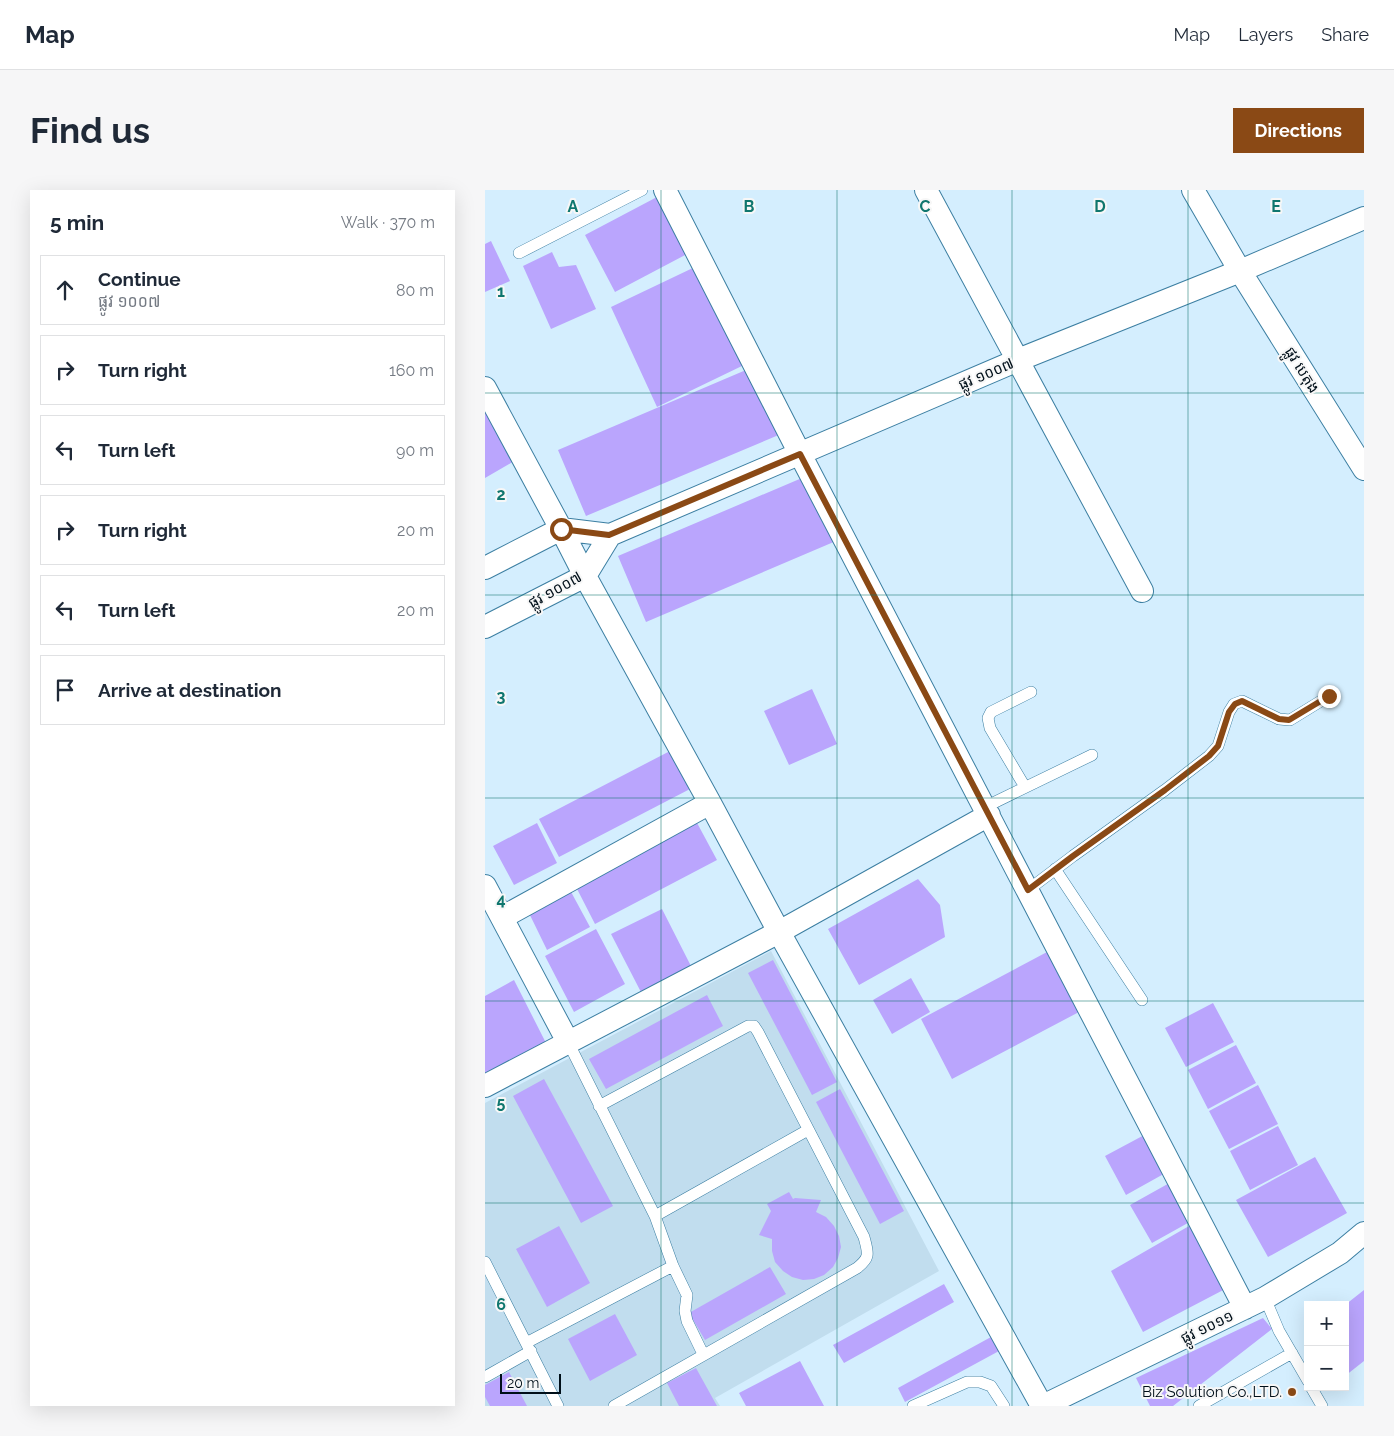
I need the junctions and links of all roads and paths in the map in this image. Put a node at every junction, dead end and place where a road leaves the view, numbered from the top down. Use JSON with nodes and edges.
{"nodes":[{"id":1,"x":642,"y":190,"type":"edge"},
{"id":2,"x":665,"y":190,"type":"edge"},
{"id":3,"x":927,"y":190,"type":"edge"},
{"id":4,"x":1193,"y":190,"type":"edge"},
{"id":5,"x":1364,"y":218,"type":"edge"},
{"id":6,"x":519,"y":253,"type":"dead end"},
{"id":7,"x":1240,"y":272,"type":"junction"},
{"id":8,"x":1018,"y":360,"type":"junction"},
{"id":9,"x":485,"y":388,"type":"edge"},
{"id":10,"x":800,"y":454,"type":"junction"},
{"id":11,"x":1364,"y":469,"type":"edge"},
{"id":12,"x":561,"y":529,"type":"junction"},
{"id":13,"x":609,"y":535,"type":"junction"},
{"id":14,"x":485,"y":568,"type":"edge"},
{"id":15,"x":585,"y":576,"type":"junction"},
{"id":16,"x":1142,"y":591,"type":"dead end"},
{"id":17,"x":485,"y":627,"type":"edge"},
{"id":18,"x":1031,"y":692,"type":"dead end"},
{"id":19,"x":1329,"y":696,"type":"dead end"},
{"id":20,"x":1092,"y":755,"type":"dead end"},
{"id":21,"x":1025,"y":787,"type":"junction"},
{"id":22,"x":710,"y":803,"type":"junction"},
{"id":23,"x":987,"y":811,"type":"junction"},
{"id":24,"x":1055,"y":869,"type":"junction"},
{"id":25,"x":485,"y":886,"type":"edge"},
{"id":26,"x":1028,"y":890,"type":"junction"},
{"id":27,"x":503,"y":917,"type":"junction"},
{"id":28,"x":779,"y":932,"type":"junction"},
{"id":29,"x":1141,"y":1000,"type":"dead end"},
{"id":30,"x":568,"y":1042,"type":"junction"},
{"id":31,"x":485,"y":1086,"type":"edge"},
{"id":32,"x":599,"y":1106,"type":"junction"},
{"id":33,"x":808,"y":1130,"type":"junction"},
{"id":34,"x":655,"y":1216,"type":"junction"},
{"id":35,"x":1364,"y":1233,"type":"edge"},
{"id":36,"x":485,"y":1262,"type":"edge"},
{"id":37,"x":673,"y":1266,"type":"junction"},
{"id":38,"x":1255,"y":1303,"type":"junction"},
{"id":39,"x":529,"y":1347,"type":"junction"},
{"id":40,"x":1292,"y":1353,"type":"junction"},
{"id":41,"x":703,"y":1354,"type":"junction"},
{"id":42,"x":1304,"y":1375,"type":"edge"},
{"id":43,"x":485,"y":1378,"type":"edge"},
{"id":44,"x":1313,"y":1391,"type":"edge"},
{"id":45,"x":558,"y":1406,"type":"edge"},
{"id":46,"x":614,"y":1406,"type":"edge"},
{"id":47,"x":913,"y":1406,"type":"edge"},
{"id":48,"x":1004,"y":1406,"type":"edge"},
{"id":49,"x":1043,"y":1406,"type":"edge"},
{"id":50,"x":1199,"y":1406,"type":"edge"},
{"id":51,"x":1322,"y":1406,"type":"edge"}],
"edges":[{"from":1,"to":6,"type":"lane"},
{"from":2,"to":10,"type":"street"},
{"from":3,"to":8,"type":"street"},
{"from":4,"to":7,"type":"street","name":"ផ្លូវ បេតុង"},
{"from":5,"to":7,"type":"street","name":"ផ្លូវ ១០០៧"},
{"from":7,"to":8,"type":"street","name":"ផ្លូវ ១០០៧"},
{"from":7,"to":11,"type":"street","name":"ផ្លូវ បេតុង"},
{"from":8,"to":10,"type":"street","name":"ផ្លូវ ១០០៧"},
{"from":8,"to":16,"type":"street"},
{"from":9,"to":12,"type":"street"},
{"from":10,"to":13,"type":"street","name":"ផ្លូវ ១០០៧"},
{"from":10,"to":23,"type":"street"},
{"from":12,"to":13,"type":"street"},
{"from":12,"to":14,"type":"street"},
{"from":12,"to":15,"type":"street"},
{"from":13,"to":15,"type":"street","name":"ផ្លូវ ១០០៧"},
{"from":15,"to":17,"type":"street","name":"ផ្លូវ ១០០៧"},
{"from":15,"to":22,"type":"street"},
{"from":18,"to":21,"type":"lane"},
{"from":19,"to":24,"type":"lane"},
{"from":20,"to":21,"type":"lane"},
{"from":21,"to":23,"type":"lane"},
{"from":22,"to":27,"type":"street"},
{"from":22,"to":28,"type":"street"},
{"from":23,"to":26,"type":"street"},
{"from":23,"to":28,"type":"street"},
{"from":24,"to":26,"type":"lane"},
{"from":24,"to":29,"type":"lane"},
{"from":25,"to":27,"type":"street"},
{"from":26,"to":38,"type":"street"},
{"from":27,"to":30,"type":"street"},
{"from":28,"to":30,"type":"street"},
{"from":28,"to":49,"type":"street"},
{"from":30,"to":31,"type":"street"},
{"from":30,"to":32,"type":"lane"},
{"from":32,"to":33,"type":"lane"},
{"from":32,"to":34,"type":"lane"},
{"from":33,"to":34,"type":"lane"},
{"from":33,"to":41,"type":"lane"},
{"from":34,"to":37,"type":"lane"},
{"from":35,"to":38,"type":"street","name":"ផ្លូវ ១០១១"},
{"from":36,"to":39,"type":"lane"},
{"from":37,"to":39,"type":"lane"},
{"from":37,"to":41,"type":"lane"},
{"from":38,"to":40,"type":"lane"},
{"from":38,"to":49,"type":"street","name":"ផ្លូវ ១០១១"},
{"from":39,"to":43,"type":"lane"},
{"from":39,"to":45,"type":"lane"},
{"from":40,"to":42,"type":"lane"},
{"from":40,"to":50,"type":"lane"},
{"from":41,"to":46,"type":"lane"},
{"from":44,"to":51,"type":"lane"},
{"from":47,"to":48,"type":"lane"}]}
